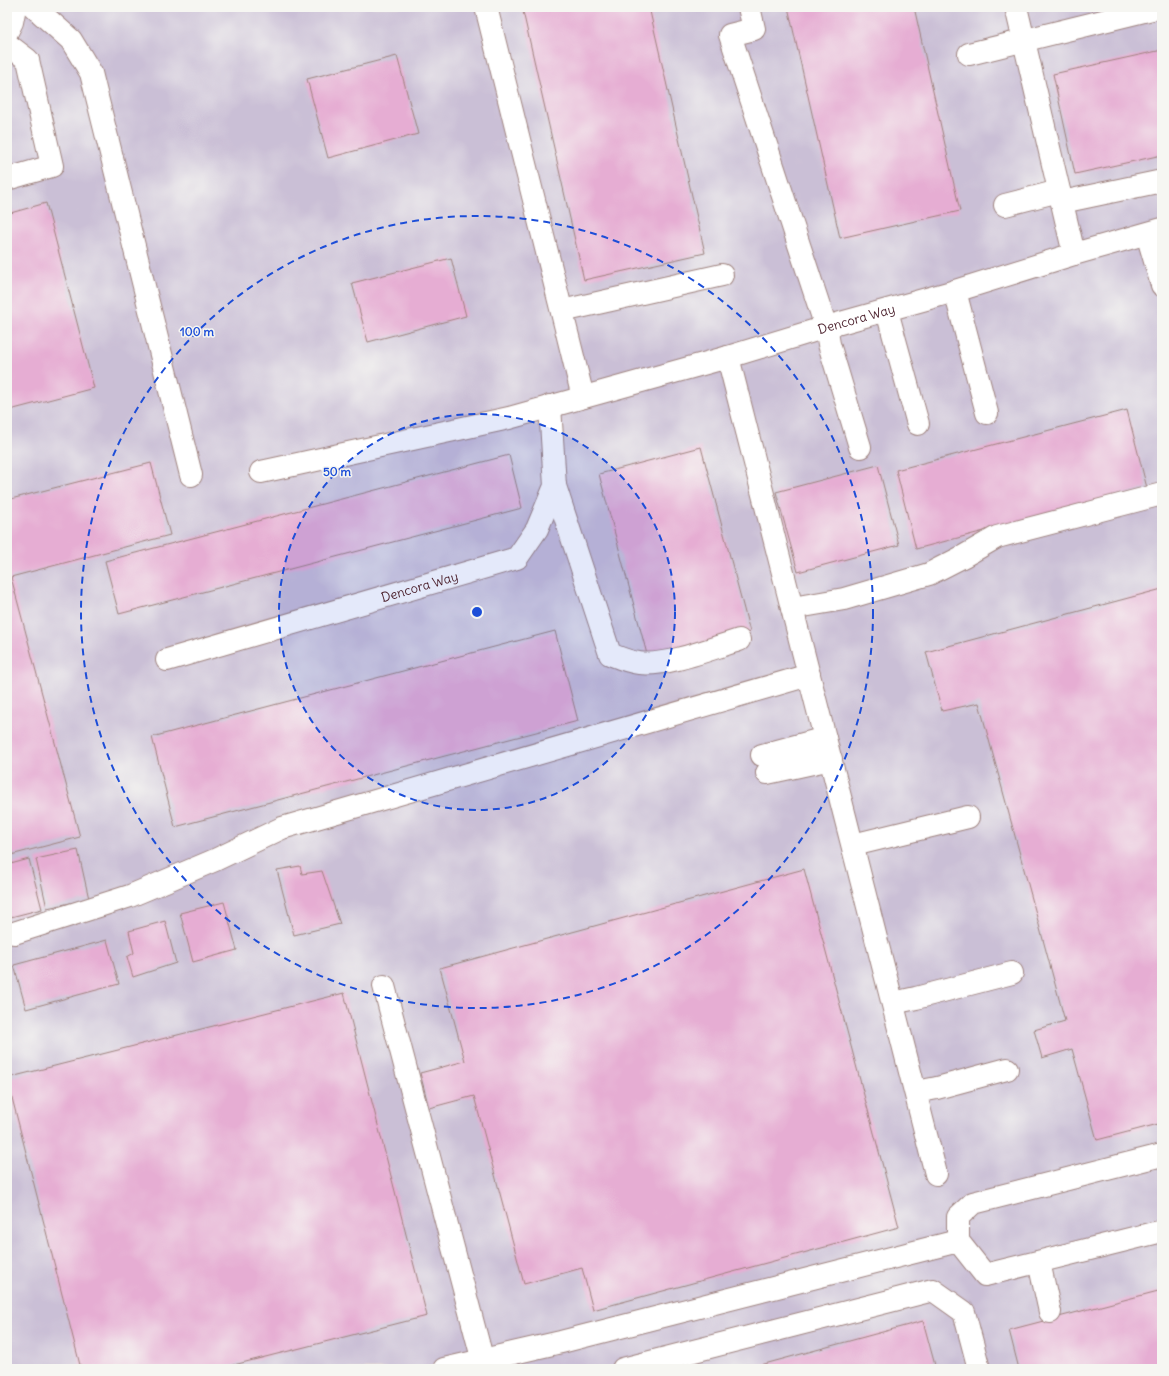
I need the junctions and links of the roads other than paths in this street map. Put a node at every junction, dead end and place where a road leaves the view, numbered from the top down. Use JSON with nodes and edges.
{"nodes":[{"id":1,"x":14,"y":7,"type":"edge"},
{"id":2,"x":34,"y":7,"type":"edge"},
{"id":3,"x":486,"y":7,"type":"edge"},
{"id":4,"x":749,"y":7,"type":"edge"},
{"id":5,"x":1016,"y":7,"type":"edge"},
{"id":6,"x":1159,"y":7,"type":"edge"},
{"id":7,"x":7,"y":32,"type":"edge"},
{"id":8,"x":1024,"y":41,"type":"junction"},
{"id":9,"x":7,"y":44,"type":"edge"},
{"id":10,"x":969,"y":54,"type":"dead end"},
{"id":11,"x":7,"y":178,"type":"edge"},
{"id":12,"x":1162,"y":181,"type":"edge"},
{"id":13,"x":1060,"y":197,"type":"junction"},
{"id":14,"x":1005,"y":205,"type":"dead end"},
{"id":15,"x":1154,"y":232,"type":"edge"},
{"id":16,"x":1074,"y":254,"type":"junction"},
{"id":17,"x":722,"y":275,"type":"dead end"},
{"id":18,"x":1162,"y":285,"type":"edge"},
{"id":19,"x":955,"y":291,"type":"junction"},
{"id":20,"x":562,"y":310,"type":"junction"},
{"id":21,"x":887,"y":310,"type":"junction"},
{"id":22,"x":826,"y":327,"type":"junction"},
{"id":23,"x":728,"y":357,"type":"junction"},
{"id":24,"x":583,"y":398,"type":"junction"},
{"id":25,"x":550,"y":406,"type":"junction"},
{"id":26,"x":987,"y":413,"type":"dead end"},
{"id":27,"x":918,"y":424,"type":"dead end"},
{"id":28,"x":860,"y":447,"type":"dead end"},
{"id":29,"x":261,"y":472,"type":"dead end"},
{"id":30,"x":191,"y":475,"type":"dead end"},
{"id":31,"x":555,"y":486,"type":"junction"},
{"id":32,"x":1162,"y":494,"type":"edge"},
{"id":33,"x":792,"y":608,"type":"junction"},
{"id":34,"x":739,"y":640,"type":"dead end"},
{"id":35,"x":167,"y":660,"type":"dead end"},
{"id":36,"x":809,"y":675,"type":"junction"},
{"id":37,"x":828,"y":748,"type":"junction"},
{"id":38,"x":765,"y":764,"type":"dead end"},
{"id":39,"x":968,"y":817,"type":"dead end"},
{"id":40,"x":853,"y":845,"type":"junction"},
{"id":41,"x":14,"y":933,"type":"dead end"},
{"id":42,"x":1012,"y":973,"type":"dead end"},
{"id":43,"x":384,"y":986,"type":"dead end"},
{"id":44,"x":893,"y":1003,"type":"junction"},
{"id":45,"x":1007,"y":1069,"type":"dead end"},
{"id":46,"x":916,"y":1092,"type":"junction"},
{"id":47,"x":1162,"y":1155,"type":"edge"},
{"id":48,"x":936,"y":1174,"type":"dead end"},
{"id":49,"x":1162,"y":1231,"type":"edge"},
{"id":50,"x":958,"y":1241,"type":"junction"},
{"id":51,"x":1039,"y":1262,"type":"junction"},
{"id":52,"x":1050,"y":1312,"type":"dead end"},
{"id":53,"x":484,"y":1365,"type":"edge"},
{"id":54,"x":444,"y":1369,"type":"edge"},
{"id":55,"x":623,"y":1369,"type":"edge"},
{"id":56,"x":979,"y":1369,"type":"edge"}],
"edges":[{"from":1,"to":7,"type":"street"},
{"from":2,"to":30,"type":"street"},
{"from":3,"to":20,"type":"street"},
{"from":4,"to":22,"type":"street"},
{"from":5,"to":8,"type":"street"},
{"from":6,"to":8,"type":"street"},
{"from":8,"to":10,"type":"street"},
{"from":8,"to":13,"type":"street"},
{"from":9,"to":11,"type":"street"},
{"from":12,"to":13,"type":"street"},
{"from":13,"to":14,"type":"street"},
{"from":13,"to":16,"type":"street"},
{"from":15,"to":16,"type":"street","name":"Dencora Way"},
{"from":15,"to":18,"type":"street"},
{"from":16,"to":19,"type":"street","name":"Dencora Way"},
{"from":17,"to":20,"type":"street"},
{"from":19,"to":21,"type":"street","name":"Dencora Way"},
{"from":19,"to":26,"type":"street"},
{"from":20,"to":24,"type":"street"},
{"from":21,"to":22,"type":"street","name":"Dencora Way"},
{"from":21,"to":27,"type":"street"},
{"from":22,"to":23,"type":"street","name":"Dencora Way"},
{"from":22,"to":28,"type":"street"},
{"from":23,"to":24,"type":"street","name":"Dencora Way"},
{"from":23,"to":33,"type":"street"},
{"from":24,"to":25,"type":"street","name":"Dencora Way"},
{"from":25,"to":29,"type":"street","name":"Dencora Way"},
{"from":25,"to":31,"type":"street","name":"Dencora Way"},
{"from":31,"to":34,"type":"street"},
{"from":31,"to":35,"type":"street","name":"Dencora Way"},
{"from":32,"to":33,"type":"street"},
{"from":33,"to":36,"type":"street"},
{"from":36,"to":37,"type":"street"},
{"from":36,"to":41,"type":"street"},
{"from":37,"to":38,"type":"street"},
{"from":37,"to":40,"type":"street"},
{"from":39,"to":40,"type":"street"},
{"from":40,"to":44,"type":"street"},
{"from":42,"to":44,"type":"street"},
{"from":43,"to":53,"type":"street"},
{"from":44,"to":46,"type":"street"},
{"from":45,"to":46,"type":"street"},
{"from":46,"to":48,"type":"street"},
{"from":47,"to":50,"type":"street"},
{"from":49,"to":51,"type":"street"},
{"from":50,"to":51,"type":"street"},
{"from":50,"to":53,"type":"street"},
{"from":51,"to":52,"type":"street"},
{"from":53,"to":54,"type":"street"},
{"from":55,"to":56,"type":"street"}]}
